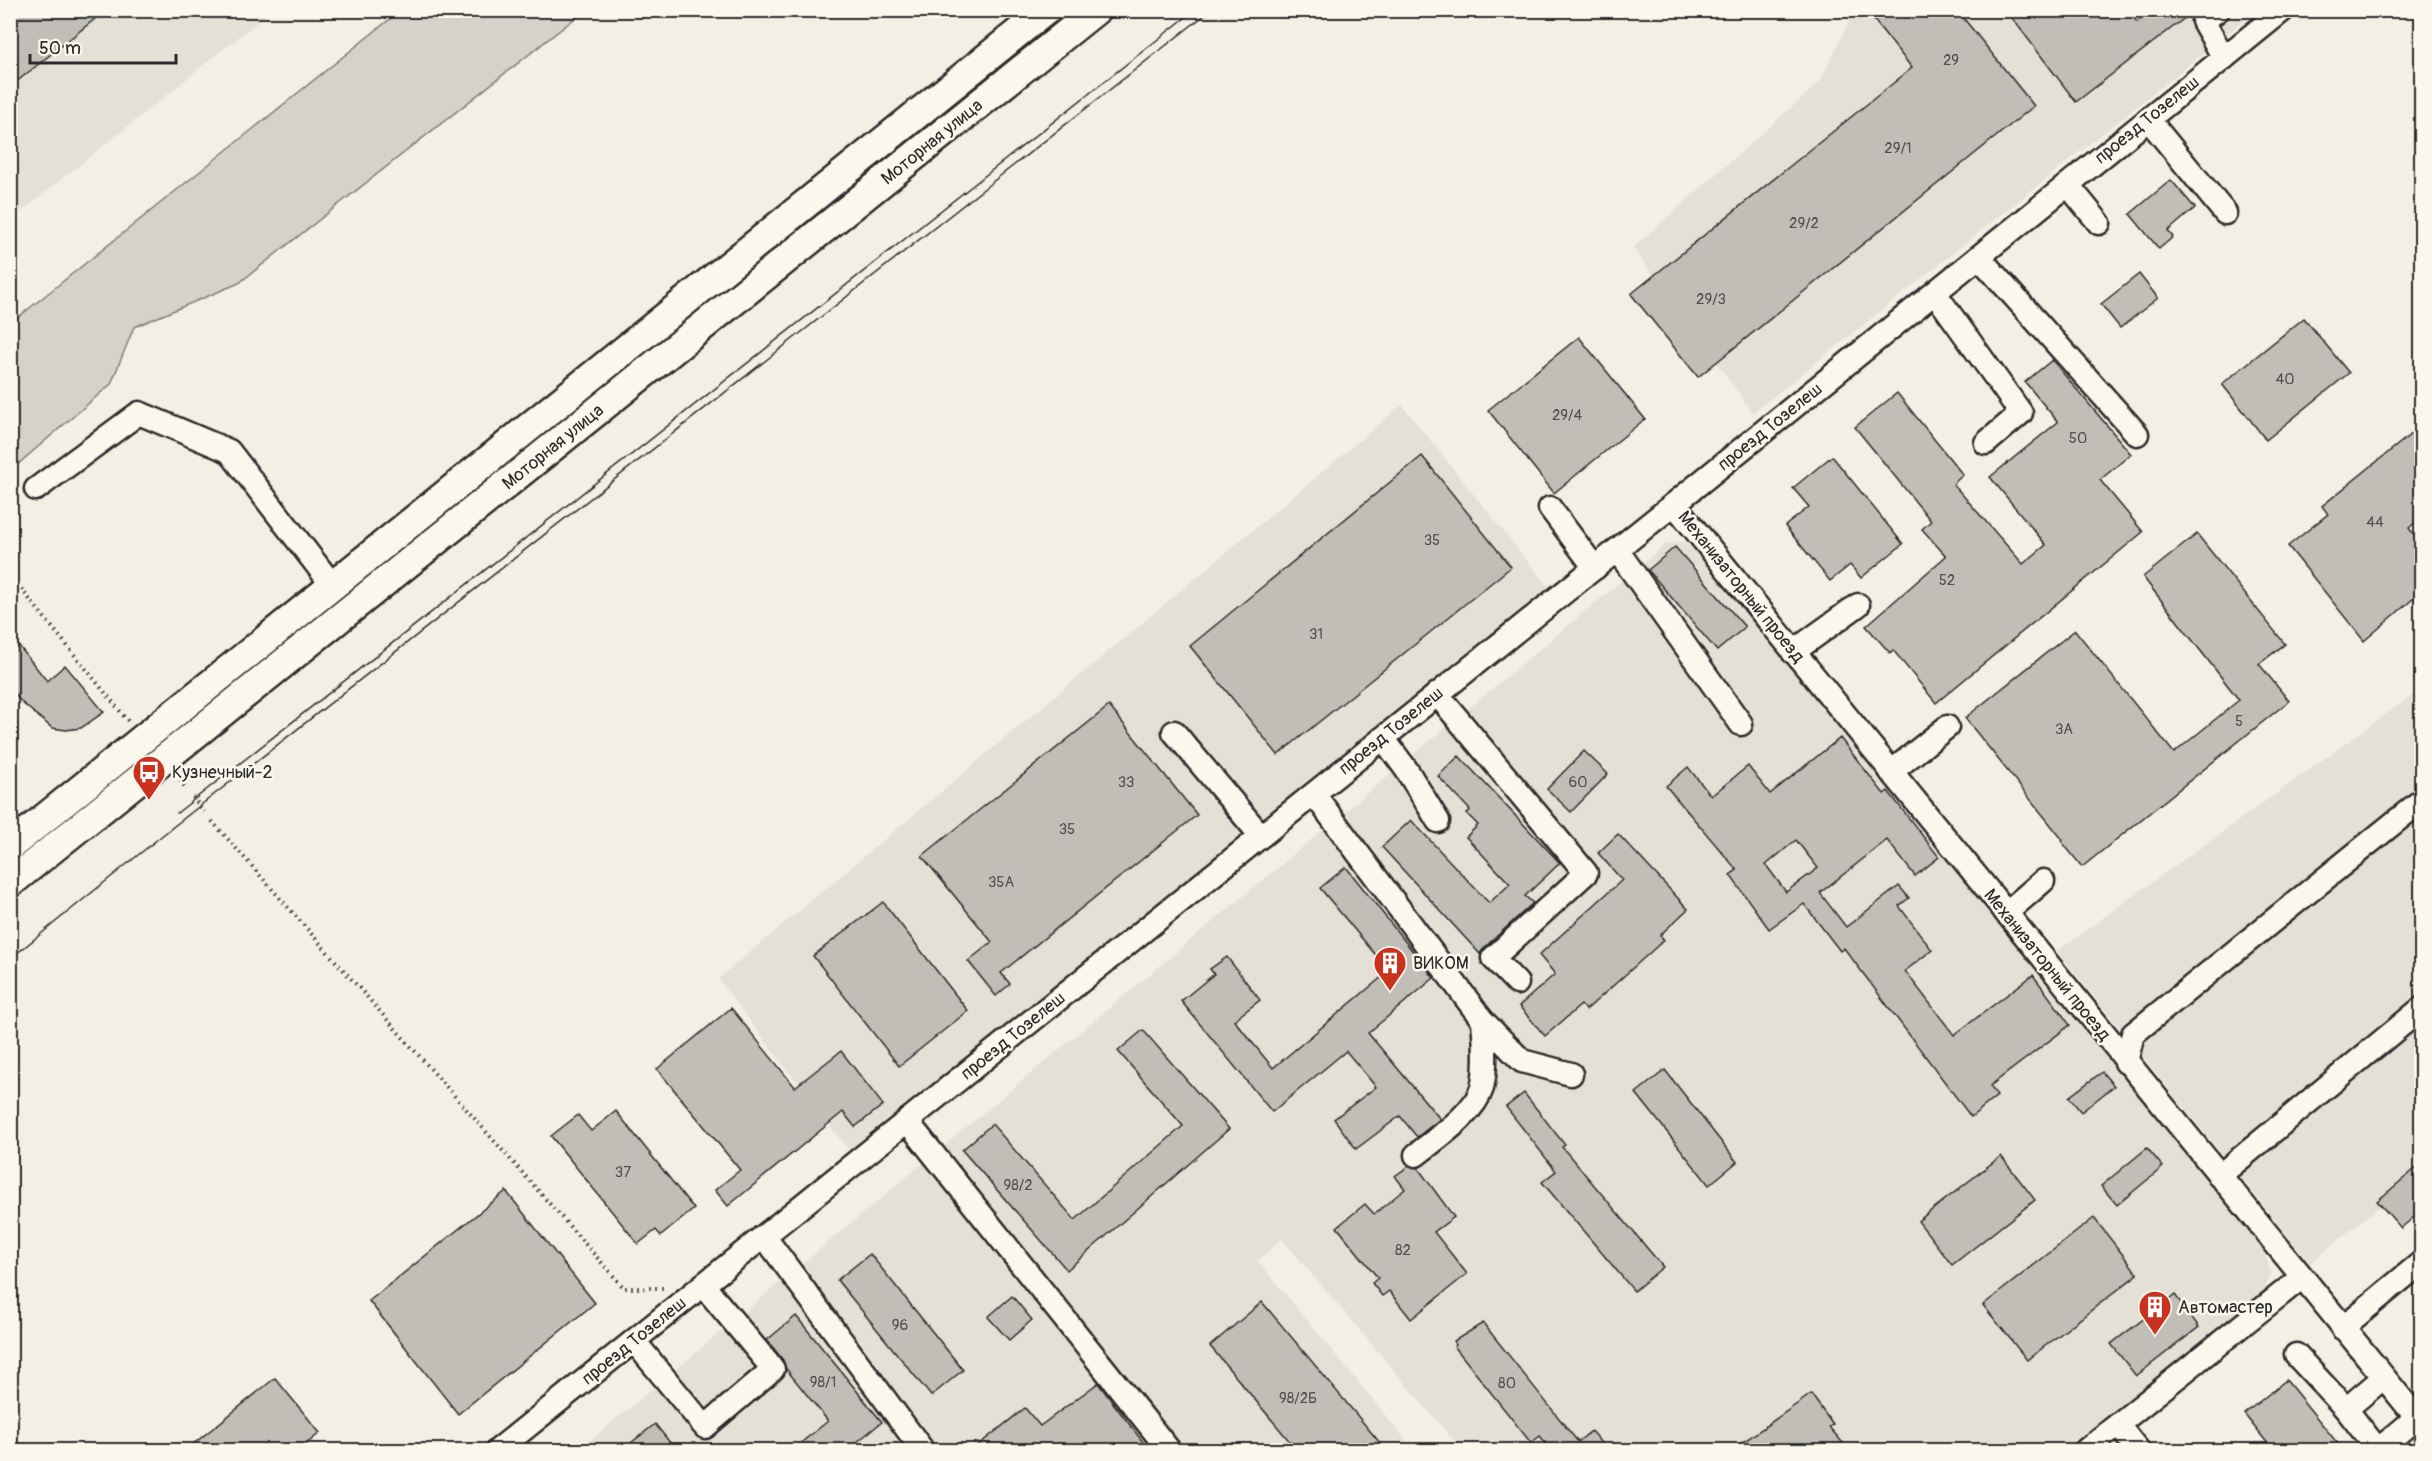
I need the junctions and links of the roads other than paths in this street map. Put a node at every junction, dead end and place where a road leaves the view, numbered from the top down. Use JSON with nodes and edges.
{"nodes":[{"id":1,"x":1046,"y":10,"type":"edge"},
{"id":2,"x":1096,"y":10,"type":"edge"},
{"id":3,"x":2218,"y":10,"type":"edge"},
{"id":4,"x":2283,"y":10,"type":"edge"},
{"id":5,"x":2224,"y":58,"type":"junction"},
{"id":6,"x":2148,"y":119,"type":"junction"},
{"id":7,"x":2068,"y":185,"type":"junction"},
{"id":8,"x":2224,"y":213,"type":"dead end"},
{"id":9,"x":2099,"y":223,"type":"dead end"},
{"id":10,"x":1979,"y":257,"type":"junction"},
{"id":11,"x":1935,"y":293,"type":"junction"},
{"id":12,"x":689,"y":299,"type":"junction"},
{"id":13,"x":708,"y":322,"type":"junction"},
{"id":14,"x":2137,"y":435,"type":"dead end"},
{"id":15,"x":1986,"y":443,"type":"dead end"},
{"id":16,"x":36,"y":489,"type":"dead end"},
{"id":17,"x":1674,"y":504,"type":"junction"},
{"id":18,"x":1550,"y":508,"type":"dead end"},
{"id":19,"x":1617,"y":550,"type":"junction"},
{"id":20,"x":1595,"y":568,"type":"junction"},
{"id":21,"x":333,"y":586,"type":"junction"},
{"id":22,"x":1858,"y":605,"type":"dead end"},
{"id":23,"x":1793,"y":652,"type":"junction"},
{"id":24,"x":1437,"y":694,"type":"junction"},
{"id":25,"x":1741,"y":724,"type":"dead end"},
{"id":26,"x":1947,"y":726,"type":"dead end"},
{"id":27,"x":1174,"y":732,"type":"dead end"},
{"id":28,"x":1383,"y":738,"type":"junction"},
{"id":29,"x":1891,"y":772,"type":"junction"},
{"id":30,"x":1314,"y":794,"type":"junction"},
{"id":31,"x":2421,"y":800,"type":"edge"},
{"id":32,"x":1437,"y":821,"type":"dead end"},
{"id":33,"x":1262,"y":836,"type":"junction"},
{"id":34,"x":10,"y":846,"type":"edge"},
{"id":35,"x":2043,"y":881,"type":"dead end"},
{"id":36,"x":10,"y":883,"type":"edge"},
{"id":37,"x":2006,"y":914,"type":"junction"},
{"id":38,"x":1517,"y":983,"type":"dead end"},
{"id":39,"x":2421,"y":1008,"type":"edge"},
{"id":40,"x":1483,"y":1021,"type":"junction"},
{"id":41,"x":2126,"y":1062,"type":"junction"},
{"id":42,"x":1571,"y":1074,"type":"dead end"},
{"id":43,"x":907,"y":1121,"type":"junction"},
{"id":44,"x":1416,"y":1155,"type":"dead end"},
{"id":45,"x":2219,"y":1176,"type":"junction"},
{"id":46,"x":764,"y":1236,"type":"junction"},
{"id":47,"x":2421,"y":1262,"type":"edge"},
{"id":48,"x":2301,"y":1278,"type":"junction"},
{"id":49,"x":703,"y":1285,"type":"junction"},
{"id":50,"x":2342,"y":1328,"type":"junction"},
{"id":51,"x":634,"y":1341,"type":"junction"},
{"id":52,"x":2296,"y":1355,"type":"dead end"},
{"id":53,"x":2383,"y":1378,"type":"junction"},
{"id":54,"x":2346,"y":1409,"type":"junction"},
{"id":55,"x":2419,"y":1421,"type":"edge"},
{"id":56,"x":2118,"y":1425,"type":"junction"},
{"id":57,"x":921,"y":1448,"type":"dead end"},
{"id":58,"x":498,"y":1450,"type":"edge"},
{"id":59,"x":1169,"y":1450,"type":"edge"},
{"id":60,"x":2086,"y":1450,"type":"edge"},
{"id":61,"x":2138,"y":1450,"type":"edge"}],
"edges":[{"from":1,"to":12,"type":"main road","name":"Моторная улица"},
{"from":2,"to":13,"type":"main road","name":"Моторная улица"},
{"from":3,"to":5,"type":"street"},
{"from":4,"to":5,"type":"street","name":"проезд Тозелеш"},
{"from":5,"to":6,"type":"street","name":"проезд Тозелеш"},
{"from":6,"to":7,"type":"street","name":"проезд Тозелеш"},
{"from":6,"to":8,"type":"street"},
{"from":7,"to":9,"type":"street"},
{"from":7,"to":10,"type":"street","name":"проезд Тозелеш"},
{"from":10,"to":11,"type":"street","name":"проезд Тозелеш"},
{"from":10,"to":14,"type":"street"},
{"from":11,"to":15,"type":"street"},
{"from":11,"to":17,"type":"street","name":"проезд Тозелеш"},
{"from":12,"to":13,"type":"main road"},
{"from":12,"to":21,"type":"main road","name":"Моторная улица"},
{"from":13,"to":36,"type":"main road","name":"Моторная улица"},
{"from":16,"to":21,"type":"street"},
{"from":17,"to":19,"type":"street","name":"проезд Тозелеш"},
{"from":17,"to":23,"type":"street","name":"Механизаторный проезд"},
{"from":18,"to":20,"type":"street"},
{"from":19,"to":20,"type":"street","name":"проезд Тозелеш"},
{"from":19,"to":25,"type":"street"},
{"from":20,"to":24,"type":"street","name":"проезд Тозелеш"},
{"from":21,"to":34,"type":"main road","name":"Моторная улица"},
{"from":22,"to":23,"type":"street"},
{"from":23,"to":29,"type":"street","name":"Механизаторный проезд"},
{"from":24,"to":28,"type":"street","name":"проезд Тозелеш"},
{"from":24,"to":38,"type":"street"},
{"from":26,"to":29,"type":"street"},
{"from":27,"to":33,"type":"street"},
{"from":28,"to":30,"type":"street","name":"проезд Тозелеш"},
{"from":28,"to":32,"type":"street"},
{"from":29,"to":37,"type":"street","name":"Механизаторный проезд"},
{"from":30,"to":33,"type":"street","name":"проезд Тозелеш"},
{"from":30,"to":40,"type":"street"},
{"from":31,"to":41,"type":"street"},
{"from":33,"to":43,"type":"street","name":"проезд Тозелеш"},
{"from":35,"to":37,"type":"street"},
{"from":37,"to":41,"type":"street","name":"Механизаторный проезд"},
{"from":39,"to":45,"type":"street"},
{"from":40,"to":42,"type":"street"},
{"from":40,"to":44,"type":"street"},
{"from":41,"to":45,"type":"street","name":"Механизаторный проезд"},
{"from":43,"to":46,"type":"street","name":"проезд Тозелеш"},
{"from":43,"to":59,"type":"street"},
{"from":45,"to":48,"type":"street","name":"Механизаторный проезд"},
{"from":46,"to":49,"type":"street","name":"проезд Тозелеш"},
{"from":46,"to":57,"type":"street"},
{"from":47,"to":50,"type":"street"},
{"from":48,"to":50,"type":"street","name":"Механизаторный проезд"},
{"from":48,"to":56,"type":"street"},
{"from":49,"to":51,"type":"street","name":"проезд Тозелеш"},
{"from":49,"to":51,"type":"street"},
{"from":50,"to":53,"type":"street","name":"Механизаторный проезд"},
{"from":51,"to":58,"type":"street","name":"проезд Тозелеш"},
{"from":52,"to":54,"type":"street"},
{"from":53,"to":54,"type":"street"},
{"from":53,"to":55,"type":"street","name":"Механизаторный проезд"},
{"from":54,"to":55,"type":"street"},
{"from":56,"to":60,"type":"street"},
{"from":56,"to":61,"type":"street"}]}
